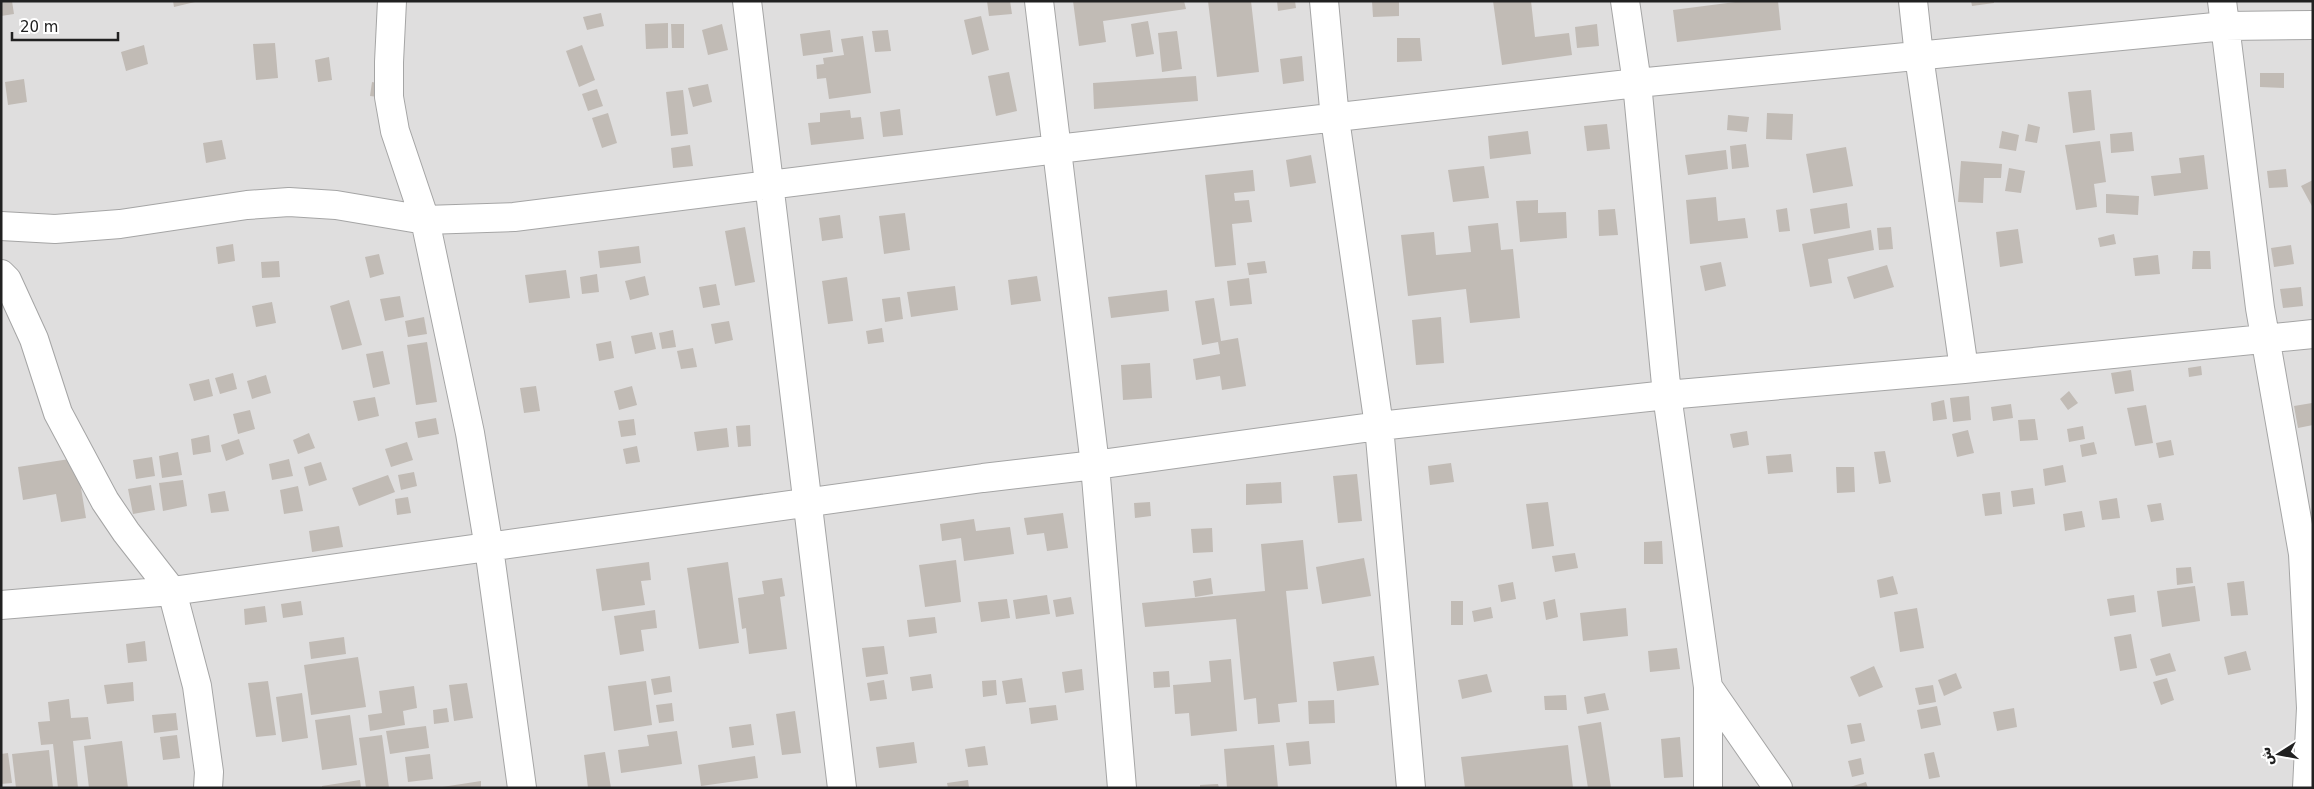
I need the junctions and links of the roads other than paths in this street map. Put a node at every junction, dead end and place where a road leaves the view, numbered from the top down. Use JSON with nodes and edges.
{"nodes":[{"id":1,"x":392,"y":1,"type":"edge"},
{"id":2,"x":748,"y":1,"type":"edge"},
{"id":3,"x":1039,"y":1,"type":"edge"},
{"id":4,"x":1324,"y":1,"type":"edge"},
{"id":5,"x":1625,"y":1,"type":"edge"},
{"id":6,"x":1913,"y":1,"type":"edge"},
{"id":7,"x":2223,"y":14,"type":"edge"},
{"id":8,"x":2313,"y":25,"type":"edge"},
{"id":9,"x":1919,"y":56,"type":"junction"},
{"id":10,"x":1637,"y":83,"type":"junction"},
{"id":11,"x":1335,"y":119,"type":"junction"},
{"id":12,"x":1057,"y":149,"type":"junction"},
{"id":13,"x":771,"y":185,"type":"junction"},
{"id":14,"x":425,"y":220,"type":"junction"},
{"id":15,"x":1,"y":226,"type":"edge"},
{"id":16,"x":1,"y":274,"type":"edge"},
{"id":17,"x":2313,"y":334,"type":"edge"},
{"id":18,"x":2266,"y":340,"type":"junction"},
{"id":19,"x":1964,"y":369,"type":"junction"},
{"id":20,"x":1667,"y":395,"type":"junction"},
{"id":21,"x":1379,"y":426,"type":"junction"},
{"id":22,"x":1095,"y":465,"type":"junction"},
{"id":23,"x":806,"y":503,"type":"junction"},
{"id":24,"x":489,"y":548,"type":"junction"},
{"id":25,"x":172,"y":591,"type":"junction"},
{"id":26,"x":1,"y":605,"type":"edge"},
{"id":27,"x":1708,"y":687,"type":"junction"},
{"id":28,"x":208,"y":788,"type":"edge"},
{"id":29,"x":522,"y":788,"type":"edge"},
{"id":30,"x":842,"y":788,"type":"edge"},
{"id":31,"x":1122,"y":788,"type":"edge"},
{"id":32,"x":1411,"y":788,"type":"edge"},
{"id":33,"x":1708,"y":788,"type":"edge"},
{"id":34,"x":1778,"y":788,"type":"edge"},
{"id":35,"x":2306,"y":788,"type":"edge"}],
"edges":[{"from":1,"to":14,"type":"street"},
{"from":2,"to":13,"type":"street"},
{"from":3,"to":12,"type":"street"},
{"from":4,"to":11,"type":"street"},
{"from":5,"to":10,"type":"street"},
{"from":6,"to":9,"type":"street"},
{"from":7,"to":8,"type":"street"},
{"from":7,"to":9,"type":"street"},
{"from":7,"to":18,"type":"street"},
{"from":9,"to":10,"type":"street"},
{"from":9,"to":19,"type":"street"},
{"from":10,"to":11,"type":"street"},
{"from":10,"to":20,"type":"street"},
{"from":11,"to":12,"type":"street"},
{"from":11,"to":21,"type":"street"},
{"from":12,"to":13,"type":"street"},
{"from":12,"to":22,"type":"street"},
{"from":13,"to":14,"type":"street"},
{"from":13,"to":23,"type":"street"},
{"from":14,"to":15,"type":"street"},
{"from":14,"to":24,"type":"street"},
{"from":16,"to":25,"type":"street"},
{"from":17,"to":18,"type":"street"},
{"from":18,"to":19,"type":"street"},
{"from":18,"to":35,"type":"street"},
{"from":19,"to":20,"type":"street"},
{"from":20,"to":21,"type":"street"},
{"from":20,"to":27,"type":"street"},
{"from":21,"to":22,"type":"street"},
{"from":21,"to":32,"type":"street"},
{"from":22,"to":23,"type":"street"},
{"from":22,"to":31,"type":"street"},
{"from":23,"to":24,"type":"street"},
{"from":23,"to":30,"type":"street"},
{"from":24,"to":25,"type":"street"},
{"from":24,"to":29,"type":"street"},
{"from":25,"to":26,"type":"street"},
{"from":25,"to":28,"type":"street"},
{"from":27,"to":33,"type":"street"},
{"from":27,"to":34,"type":"street"}]}
